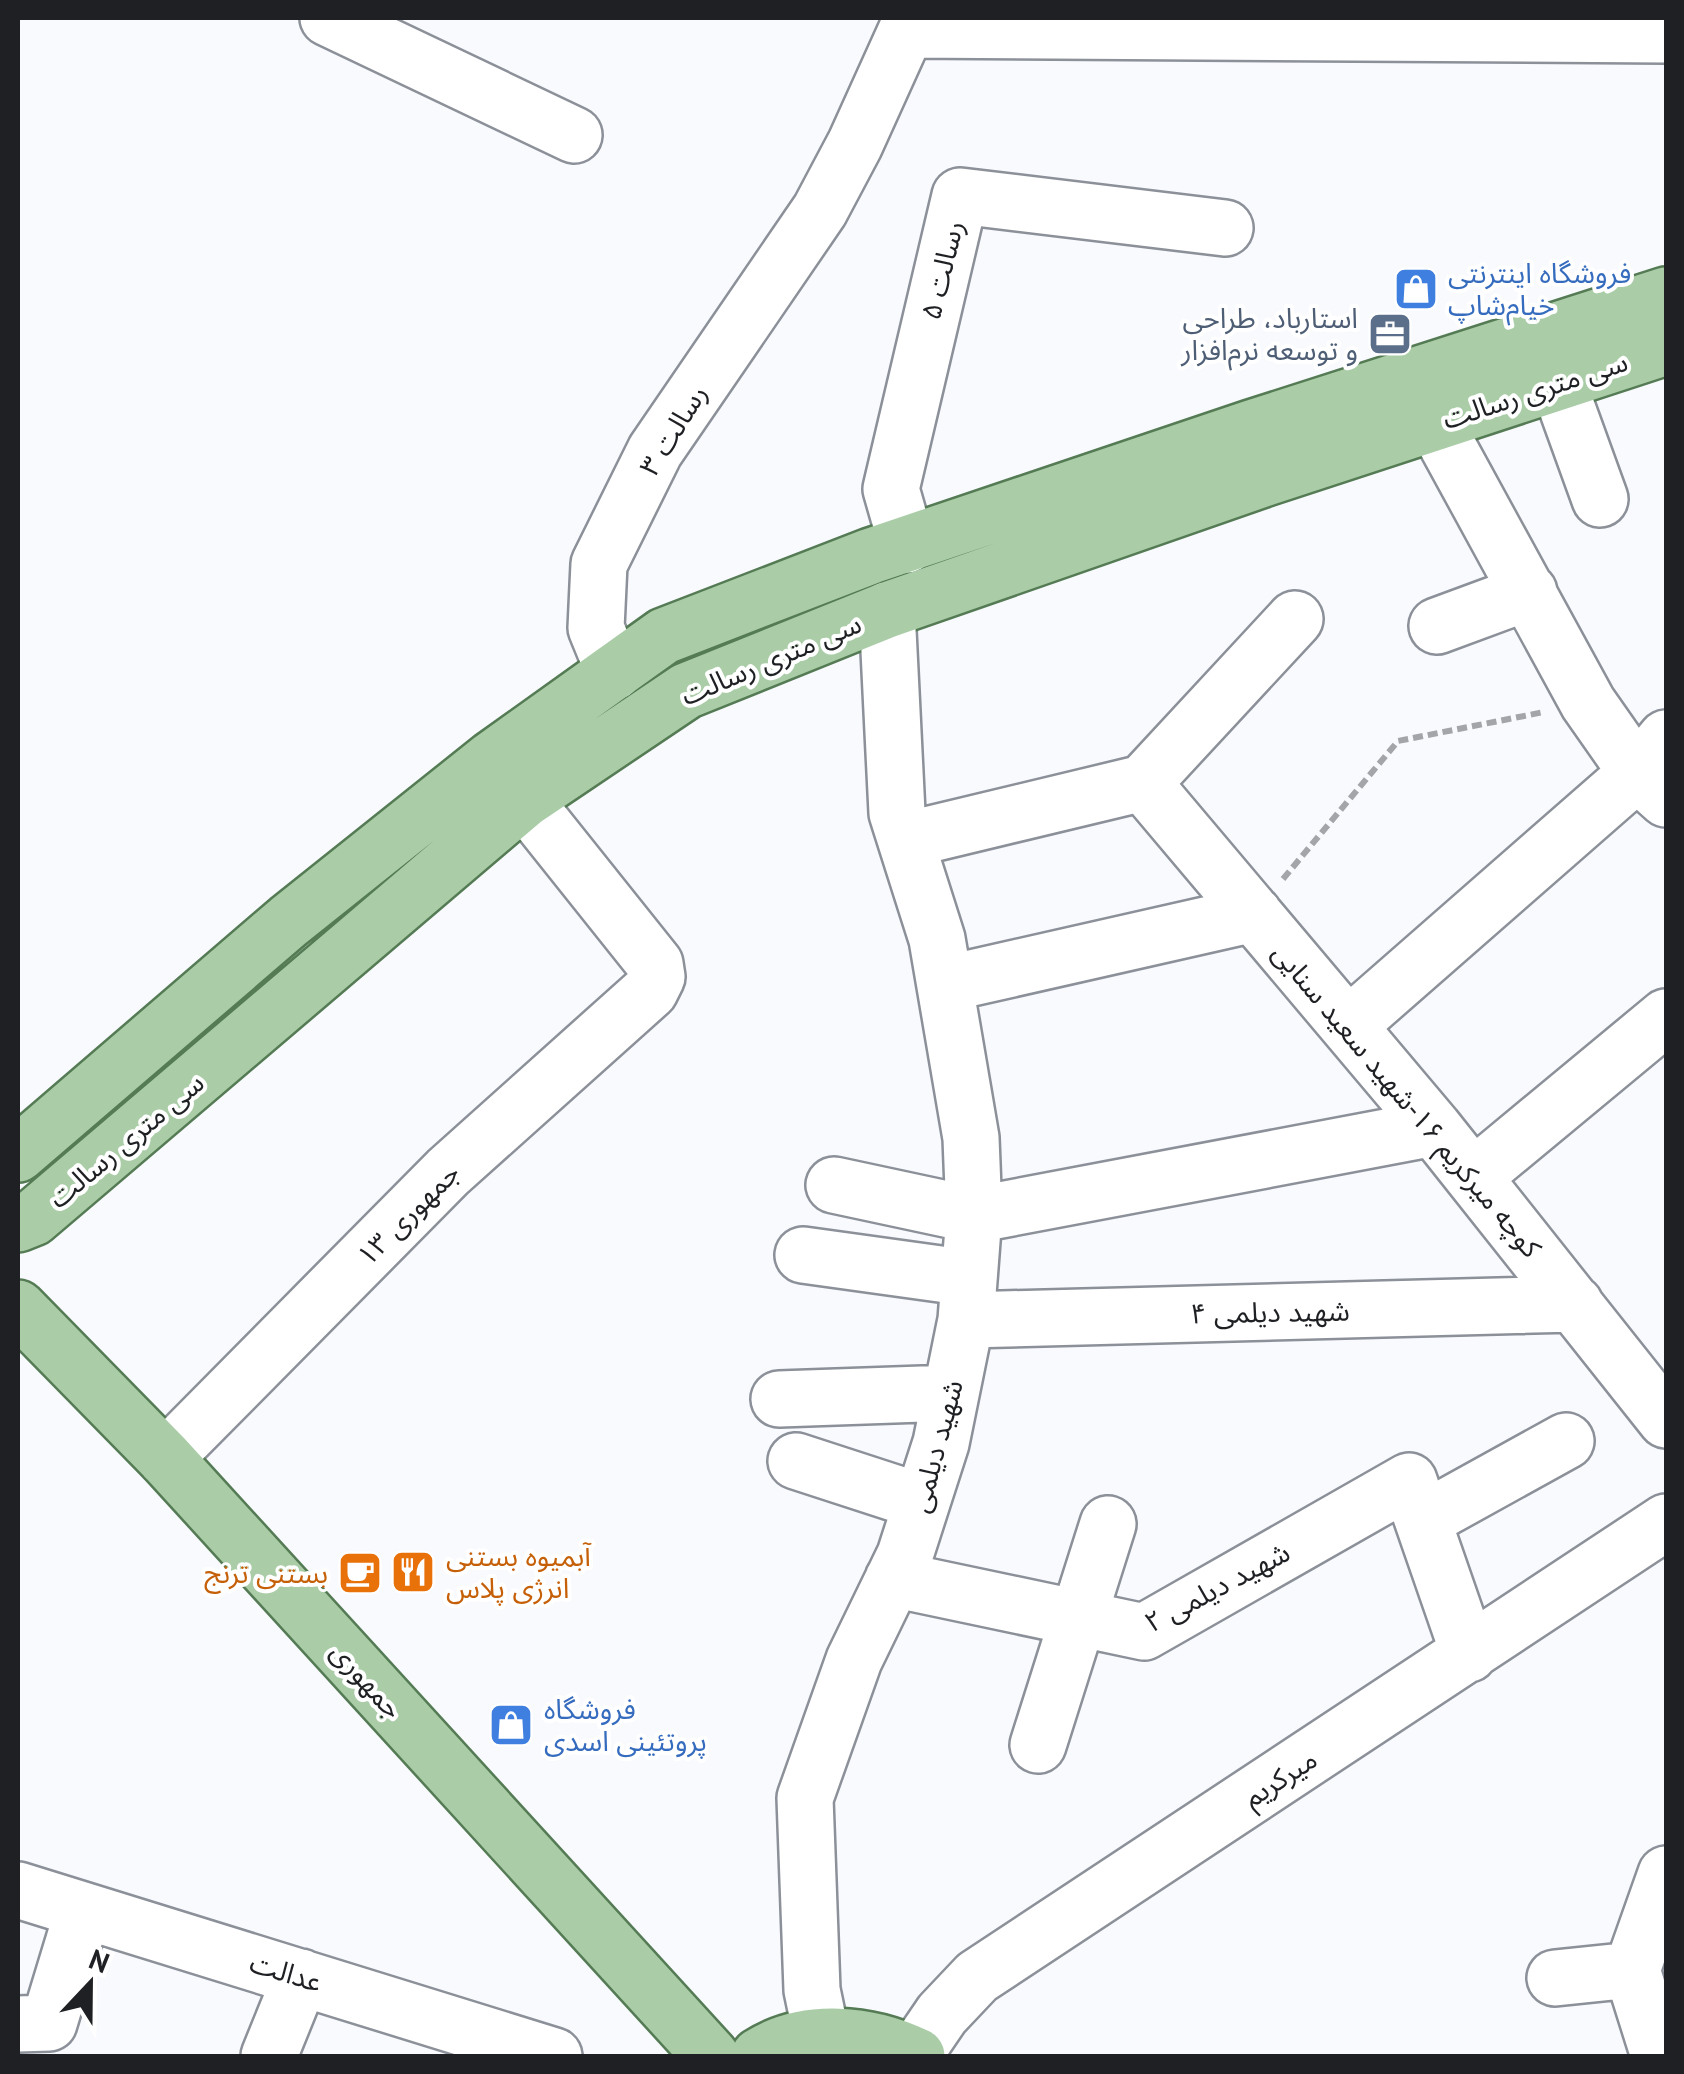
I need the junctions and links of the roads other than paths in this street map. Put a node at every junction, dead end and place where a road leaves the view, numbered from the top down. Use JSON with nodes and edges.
{"nodes":[{"id":1,"x":328,"y":18,"type":"edge"},
{"id":2,"x":909,"y":24,"type":"edge"},
{"id":3,"x":1666,"y":35,"type":"edge"},
{"id":4,"x":574,"y":135,"type":"dead end"},
{"id":5,"x":1225,"y":228,"type":"dead end"},
{"id":6,"x":1666,"y":294,"type":"edge"},
{"id":7,"x":1666,"y":348,"type":"edge"},
{"id":8,"x":1558,"y":383,"type":"junction"},
{"id":9,"x":1435,"y":422,"type":"junction"},
{"id":10,"x":1258,"y":453,"type":"junction"},
{"id":11,"x":1600,"y":499,"type":"dead end"},
{"id":12,"x":907,"y":544,"type":"junction"},
{"id":13,"x":1529,"y":592,"type":"junction"},
{"id":14,"x":887,"y":610,"type":"junction"},
{"id":15,"x":1295,"y":619,"type":"dead end"},
{"id":16,"x":1437,"y":626,"type":"dead end"},
{"id":17,"x":614,"y":672,"type":"junction"},
{"id":18,"x":1657,"y":770,"type":"edge"},
{"id":19,"x":1143,"y":783,"type":"junction"},
{"id":20,"x":524,"y":800,"type":"junction"},
{"id":21,"x":906,"y":840,"type":"junction"},
{"id":22,"x":1254,"y":914,"type":"junction"},
{"id":23,"x":945,"y":984,"type":"junction"},
{"id":24,"x":1666,"y":1017,"type":"edge"},
{"id":25,"x":1348,"y":1026,"type":"junction"},
{"id":26,"x":1434,"y":1128,"type":"junction"},
{"id":27,"x":18,"y":1154,"type":"edge"},
{"id":28,"x":1473,"y":1177,"type":"junction"},
{"id":29,"x":834,"y":1184,"type":"dead end"},
{"id":30,"x":974,"y":1215,"type":"junction"},
{"id":31,"x":18,"y":1224,"type":"edge"},
{"id":32,"x":803,"y":1255,"type":"dead end"},
{"id":33,"x":968,"y":1299,"type":"junction"},
{"id":34,"x":1575,"y":1304,"type":"junction"},
{"id":35,"x":18,"y":1308,"type":"edge"},
{"id":36,"x":951,"y":1393,"type":"junction"},
{"id":37,"x":779,"y":1399,"type":"dead end"},
{"id":38,"x":1666,"y":1420,"type":"edge"},
{"id":39,"x":1566,"y":1441,"type":"dead end"},
{"id":40,"x":165,"y":1458,"type":"junction"},
{"id":41,"x":796,"y":1462,"type":"dead end"},
{"id":42,"x":1416,"y":1500,"type":"junction"},
{"id":43,"x":922,"y":1502,"type":"junction"},
{"id":44,"x":1666,"y":1522,"type":"edge"},
{"id":45,"x":1108,"y":1524,"type":"dead end"},
{"id":46,"x":893,"y":1579,"type":"junction"},
{"id":47,"x":1080,"y":1619,"type":"junction"},
{"id":48,"x":1469,"y":1654,"type":"junction"},
{"id":49,"x":1038,"y":1745,"type":"dead end"},
{"id":50,"x":1666,"y":1874,"type":"edge"},
{"id":51,"x":18,"y":1890,"type":"edge"},
{"id":52,"x":83,"y":1911,"type":"junction"},
{"id":53,"x":1632,"y":1970,"type":"junction"},
{"id":54,"x":301,"y":1977,"type":"junction"},
{"id":55,"x":1555,"y":1978,"type":"dead end"},
{"id":56,"x":18,"y":2024,"type":"edge"},
{"id":57,"x":423,"y":2036,"type":"edge"},
{"id":58,"x":822,"y":2038,"type":"junction"},
{"id":59,"x":268,"y":2056,"type":"edge"},
{"id":60,"x":554,"y":2056,"type":"edge"},
{"id":61,"x":711,"y":2056,"type":"edge"},
{"id":62,"x":760,"y":2056,"type":"edge"},
{"id":63,"x":916,"y":2056,"type":"edge"},
{"id":64,"x":1659,"y":2056,"type":"edge"}],
"edges":[{"from":1,"to":4,"type":"street"},
{"from":2,"to":3,"type":"street"},
{"from":2,"to":17,"type":"street","name":"۳ رسالت"},
{"from":5,"to":12,"type":"street","name":"۵ رسالت"},
{"from":6,"to":10,"type":"main road","name":"سی متری رسالت"},
{"from":7,"to":8,"type":"main road","name":"سی متری رسالت"},
{"from":8,"to":9,"type":"main road","name":"سی متری رسالت"},
{"from":8,"to":11,"type":"street"},
{"from":9,"to":10,"type":"main road","name":"سی متری رسالت"},
{"from":9,"to":13,"type":"street"},
{"from":10,"to":12,"type":"main road","name":"سی متری رسالت"},
{"from":10,"to":14,"type":"main road","name":"سی متری رسالت"},
{"from":12,"to":17,"type":"main road","name":"سی متری رسالت"},
{"from":13,"to":16,"type":"street"},
{"from":13,"to":18,"type":"street"},
{"from":14,"to":20,"type":"main road","name":"سی متری رسالت"},
{"from":14,"to":21,"type":"street","name":"شهید دیلمی"},
{"from":15,"to":19,"type":"street"},
{"from":17,"to":27,"type":"main road","name":"سی متری رسالت"},
{"from":18,"to":25,"type":"street"},
{"from":19,"to":21,"type":"street"},
{"from":19,"to":22,"type":"street","name":"کوچه میرکریم ۱۶-شهید سعید سنایی"},
{"from":20,"to":31,"type":"main road","name":"سی متری رسالت"},
{"from":20,"to":40,"type":"street","name":"۱۳ جمهوری"},
{"from":21,"to":23,"type":"street","name":"شهید دیلمی"},
{"from":22,"to":23,"type":"street"},
{"from":22,"to":25,"type":"street","name":"کوچه میرکریم ۱۶-شهید سعید سنایی"},
{"from":23,"to":30,"type":"street","name":"شهید دیلمی"},
{"from":24,"to":28,"type":"street"},
{"from":25,"to":26,"type":"street","name":"کوچه میرکریم ۱۶-شهید سعید سنایی"},
{"from":26,"to":28,"type":"street","name":"کوچه میرکریم ۱۶-شهید سعید سنایی"},
{"from":26,"to":30,"type":"street"},
{"from":28,"to":34,"type":"street","name":"کوچه میرکریم ۱۶-شهید سعید سنایی"},
{"from":29,"to":30,"type":"street"},
{"from":30,"to":33,"type":"street","name":"شهید دیلمی"},
{"from":32,"to":33,"type":"street","name":"۴ شهید دیلمی"},
{"from":33,"to":34,"type":"street","name":"۴ شهید دیلمی"},
{"from":33,"to":36,"type":"street","name":"شهید دیلمی"},
{"from":34,"to":38,"type":"street","name":"کوچه میرکریم ۱۶-شهید سعید سنایی"},
{"from":35,"to":40,"type":"main road","name":"جمهوری"},
{"from":36,"to":37,"type":"street"},
{"from":36,"to":43,"type":"street","name":"شهید دیلمی"},
{"from":39,"to":42,"type":"street","name":"۲ شهید دیلمی"},
{"from":40,"to":61,"type":"main road","name":"جمهوری"},
{"from":41,"to":43,"type":"street"},
{"from":42,"to":47,"type":"street","name":"۲ شهید دیلمی"},
{"from":42,"to":48,"type":"street"},
{"from":43,"to":46,"type":"street","name":"شهید دیلمی"},
{"from":44,"to":48,"type":"street","name":"میرکریم"},
{"from":45,"to":47,"type":"street"},
{"from":46,"to":47,"type":"street","name":"۲ شهید دیلمی"},
{"from":46,"to":58,"type":"street","name":"شهید دیلمی"},
{"from":47,"to":49,"type":"street"},
{"from":48,"to":63,"type":"street","name":"میرکریم"},
{"from":50,"to":53,"type":"street"},
{"from":51,"to":52,"type":"street","name":"عدالت"},
{"from":52,"to":54,"type":"street","name":"عدالت"},
{"from":52,"to":56,"type":"street"},
{"from":53,"to":55,"type":"street"},
{"from":53,"to":64,"type":"street"},
{"from":54,"to":57,"type":"street","name":"عدالت"},
{"from":54,"to":59,"type":"street"},
{"from":57,"to":60,"type":"street","name":"عدالت"},
{"from":58,"to":62,"type":"main road"},
{"from":58,"to":63,"type":"main road"}]}
